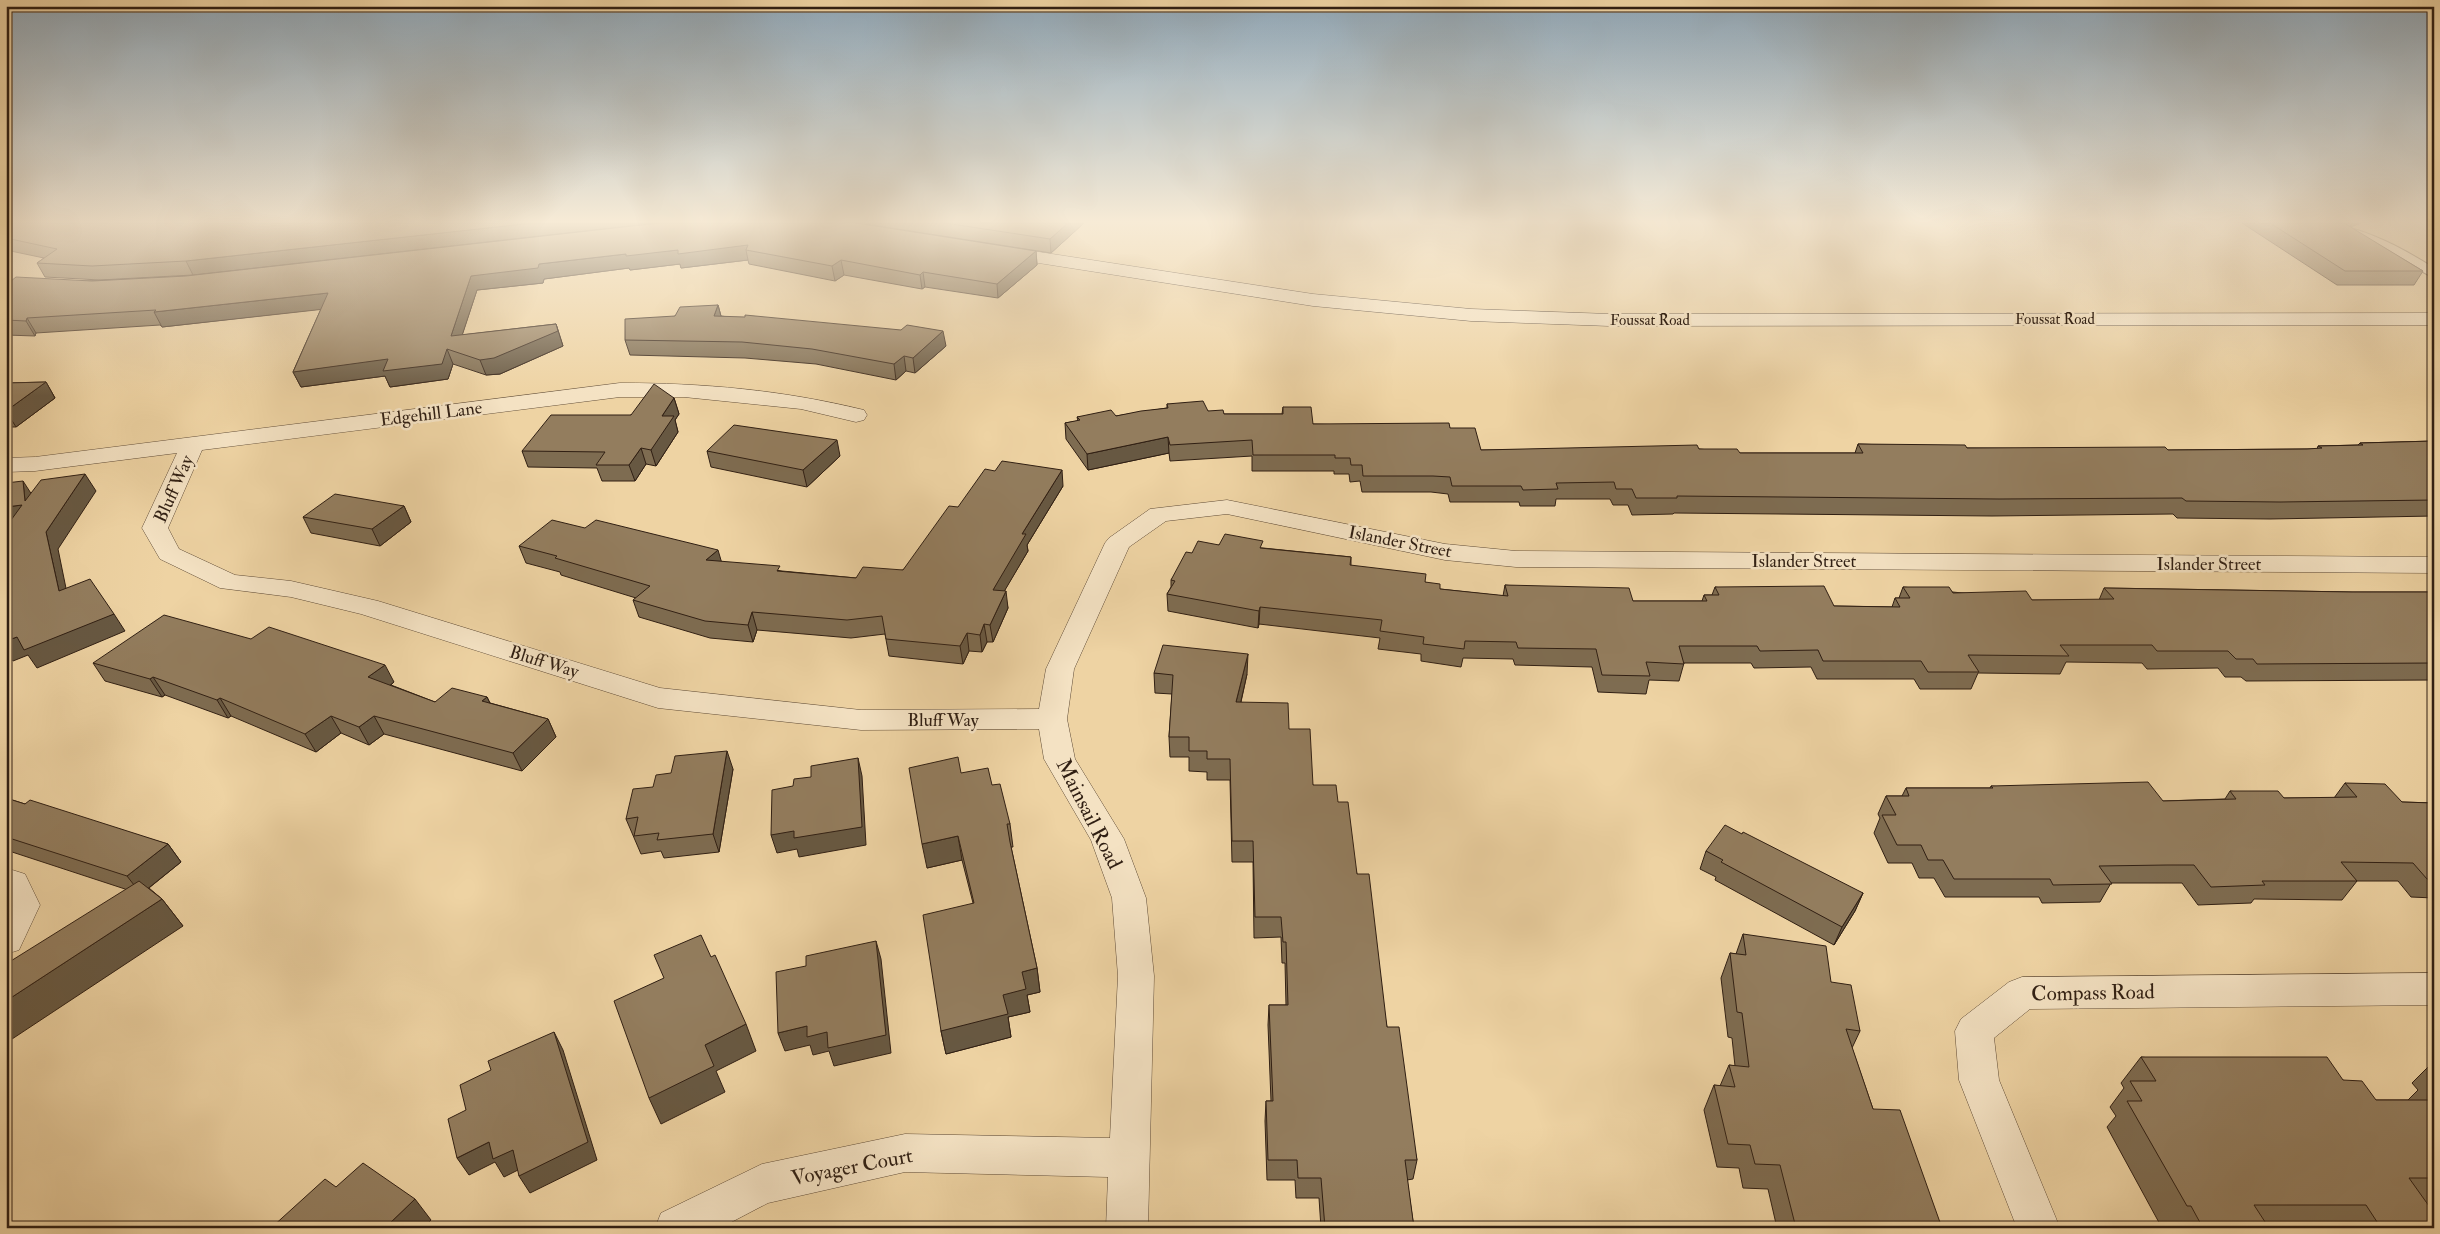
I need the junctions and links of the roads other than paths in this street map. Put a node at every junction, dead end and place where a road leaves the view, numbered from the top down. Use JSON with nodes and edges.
{"nodes":[{"id":1,"x":1187,"y":281,"type":"edge"},
{"id":2,"x":2434,"y":319,"type":"edge"},
{"id":3,"x":856,"y":414,"type":"dead end"},
{"id":4,"x":193,"y":444,"type":"junction"},
{"id":5,"x":6,"y":465,"type":"edge"},
{"id":6,"x":1179,"y":511,"type":"joint"},
{"id":7,"x":2434,"y":565,"type":"edge"},
{"id":8,"x":1052,"y":720,"type":"junction"},
{"id":9,"x":6,"y":880,"type":"edge"},
{"id":10,"x":6,"y":940,"type":"edge"},
{"id":11,"x":2434,"y":989,"type":"edge"},
{"id":12,"x":1129,"y":1158,"type":"junction"},
{"id":13,"x":676,"y":1228,"type":"edge"},
{"id":14,"x":1127,"y":1228,"type":"edge"},
{"id":15,"x":2039,"y":1228,"type":"edge"}],
"edges":[{"from":1,"to":2,"type":"street","name":"Foussat Road"},
{"from":3,"to":4,"type":"street","name":"Edgehill Lane"},
{"from":4,"to":5,"type":"street","name":"Edgehill Lane"},
{"from":4,"to":8,"type":"street","name":"Bluff Way"},
{"from":6,"to":7,"type":"street","name":"Islander Street"},
{"from":6,"to":8,"type":"street","name":"Mainsail Road"},
{"from":8,"to":12,"type":"street","name":"Mainsail Road"},
{"from":9,"to":10,"type":"street"},
{"from":11,"to":15,"type":"street","name":"Compass Road"},
{"from":12,"to":13,"type":"street","name":"Voyager Court"},
{"from":12,"to":14,"type":"street","name":"Mainsail Road"}]}
